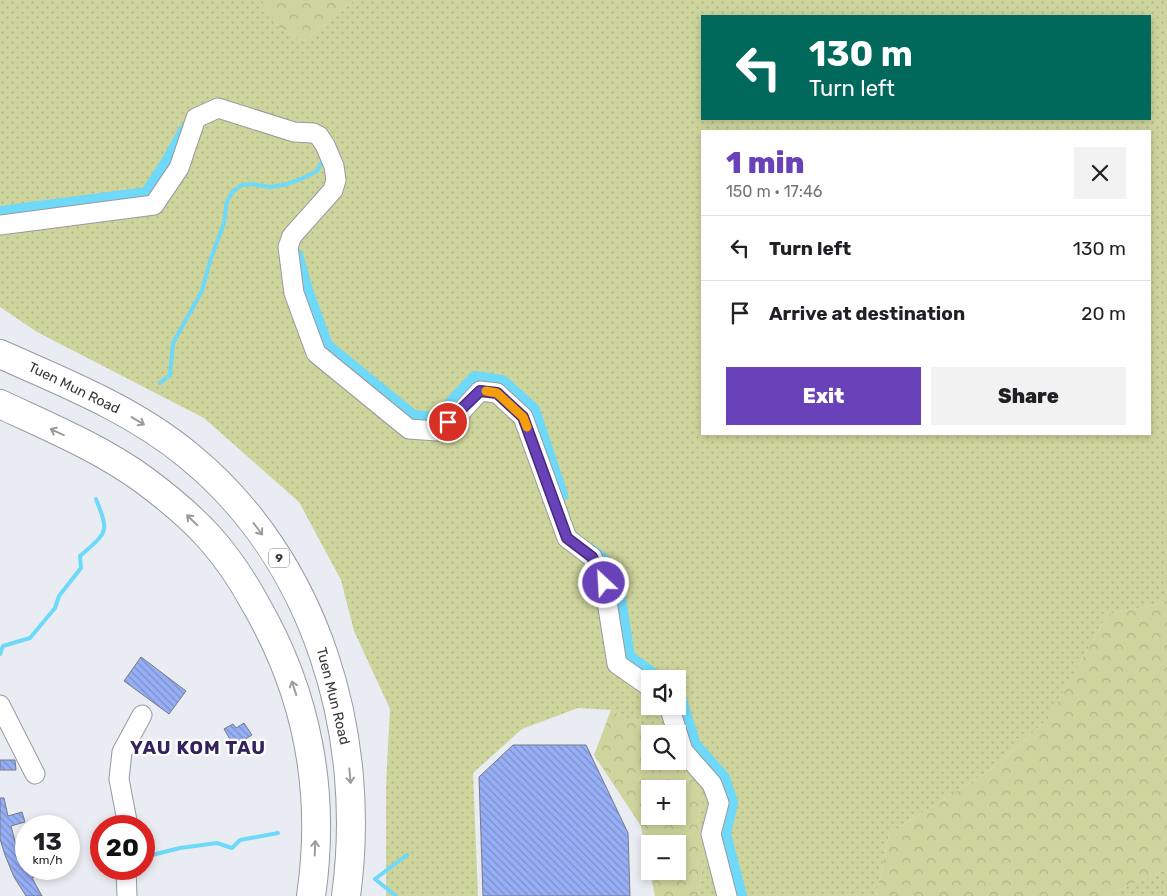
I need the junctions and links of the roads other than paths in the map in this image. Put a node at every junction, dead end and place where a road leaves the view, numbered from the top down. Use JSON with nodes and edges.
{"nodes":[{"id":1,"x":0,"y":225,"type":"edge"},
{"id":2,"x":0,"y":354,"type":"edge"},
{"id":3,"x":0,"y":404,"type":"edge"},
{"id":4,"x":641,"y":681,"type":"edge"},
{"id":5,"x":0,"y":705,"type":"edge"},
{"id":6,"x":672,"y":715,"type":"edge"},
{"id":7,"x":142,"y":716,"type":"dead end"},
{"id":8,"x":35,"y":774,"type":"dead end"},
{"id":9,"x":126,"y":815,"type":"edge"},
{"id":10,"x":126,"y":880,"type":"edge"},
{"id":11,"x":127,"y":896,"type":"edge"},
{"id":12,"x":310,"y":896,"type":"edge"},
{"id":13,"x":346,"y":896,"type":"edge"},
{"id":14,"x":727,"y":896,"type":"edge"}],
"edges":[{"from":1,"to":4,"type":"lane"},
{"from":2,"to":13,"type":"highway","name":"Tuen Mun Road","number":"9","one_way":true},
{"from":12,"to":3,"type":"highway","one_way":true},
{"from":5,"to":8,"type":"lane"},
{"from":6,"to":14,"type":"lane"},
{"from":7,"to":9,"type":"lane"},
{"from":10,"to":11,"type":"lane"}]}
